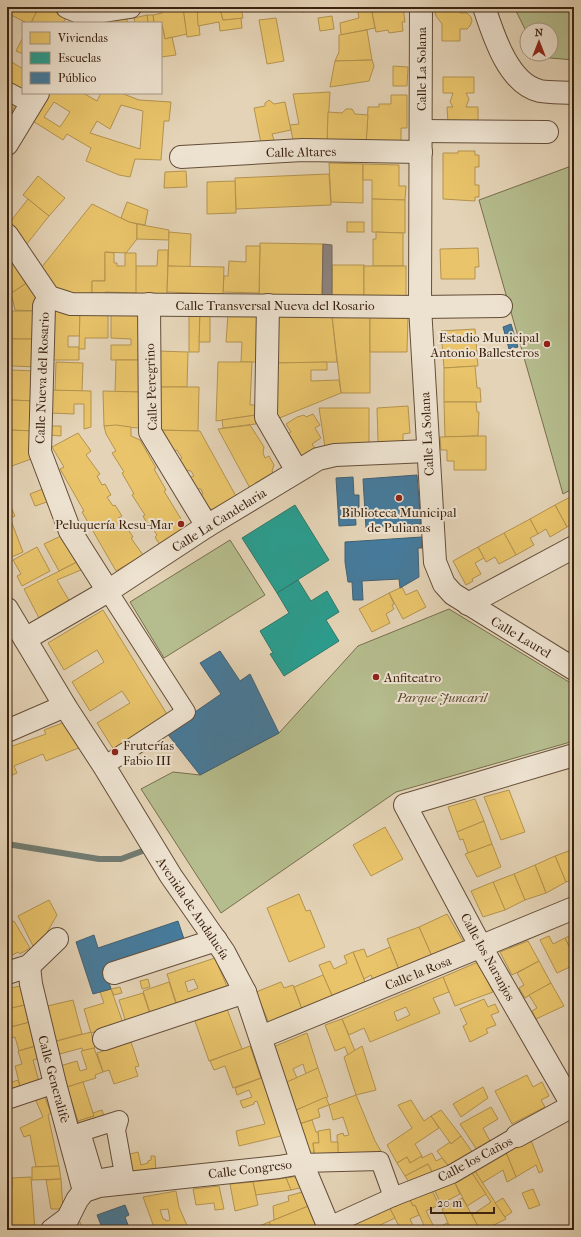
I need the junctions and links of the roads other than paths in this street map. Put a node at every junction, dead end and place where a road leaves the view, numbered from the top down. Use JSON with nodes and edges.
{"nodes":[{"id":1,"x":130,"y":7,"type":"edge"},
{"id":2,"x":422,"y":7,"type":"edge"},
{"id":3,"x":484,"y":7,"type":"edge"},
{"id":4,"x":78,"y":13,"type":"edge"},
{"id":5,"x":7,"y":91,"type":"edge"},
{"id":6,"x":574,"y":93,"type":"edge"},
{"id":7,"x":35,"y":98,"type":"edge"},
{"id":8,"x":421,"y":131,"type":"junction"},
{"id":9,"x":547,"y":132,"type":"dead end"},
{"id":10,"x":7,"y":144,"type":"edge"},
{"id":11,"x":421,"y":152,"type":"junction"},
{"id":12,"x":181,"y":157,"type":"dead end"},
{"id":13,"x":7,"y":235,"type":"edge"},
{"id":14,"x":49,"y":298,"type":"junction"},
{"id":15,"x":149,"y":304,"type":"junction"},
{"id":16,"x":268,"y":305,"type":"junction"},
{"id":17,"x":501,"y":306,"type":"dead end"},
{"id":18,"x":420,"y":307,"type":"junction"},
{"id":19,"x":428,"y":451,"type":"junction"},
{"id":20,"x":297,"y":471,"type":"junction"},
{"id":21,"x":207,"y":526,"type":"junction"},
{"id":22,"x":574,"y":547,"type":"edge"},
{"id":23,"x":108,"y":591,"type":"junction"},
{"id":24,"x":468,"y":604,"type":"junction"},
{"id":25,"x":7,"y":609,"type":"edge"},
{"id":26,"x":25,"y":639,"type":"junction"},
{"id":27,"x":574,"y":669,"type":"edge"},
{"id":28,"x":65,"y":706,"type":"junction"},
{"id":29,"x":7,"y":730,"type":"edge"},
{"id":30,"x":574,"y":755,"type":"edge"},
{"id":31,"x":104,"y":766,"type":"junction"},
{"id":32,"x":574,"y":908,"type":"edge"},
{"id":33,"x":57,"y":939,"type":"dead end"},
{"id":34,"x":216,"y":940,"type":"junction"},
{"id":35,"x":481,"y":947,"type":"junction"},
{"id":36,"x":29,"y":966,"type":"junction"},
{"id":37,"x":7,"y":973,"type":"edge"},
{"id":38,"x":114,"y":973,"type":"dead end"},
{"id":39,"x":245,"y":992,"type":"junction"},
{"id":40,"x":261,"y":1038,"type":"junction"},
{"id":41,"x":104,"y":1039,"type":"dead end"},
{"id":42,"x":54,"y":1084,"type":"junction"},
{"id":43,"x":7,"y":1100,"type":"edge"},
{"id":44,"x":574,"y":1106,"type":"edge"},
{"id":45,"x":517,"y":1136,"type":"joint"},
{"id":46,"x":302,"y":1163,"type":"junction"},
{"id":47,"x":84,"y":1191,"type":"junction"},
{"id":48,"x":393,"y":1197,"type":"junction"},
{"id":49,"x":329,"y":1228,"type":"edge"},
{"id":50,"x":52,"y":1230,"type":"edge"}],
"edges":[{"from":1,"to":4,"type":"street"},
{"from":2,"to":8,"type":"street","name":"Calle La Solana"},
{"from":3,"to":6,"type":"street"},
{"from":5,"to":7,"type":"street"},
{"from":7,"to":10,"type":"street"},
{"from":8,"to":9,"type":"street"},
{"from":8,"to":11,"type":"street","name":"Calle La Solana"},
{"from":11,"to":12,"type":"street","name":"Calle Altares"},
{"from":11,"to":18,"type":"street","name":"Calle La Solana"},
{"from":13,"to":14,"type":"street","name":"Calle Nueva del Rosario"},
{"from":14,"to":15,"type":"street","name":"Calle Transversal Nueva del Rosario"},
{"from":14,"to":23,"type":"street","name":"Calle Nueva del Rosario"},
{"from":15,"to":16,"type":"street","name":"Calle Transversal Nueva del Rosario"},
{"from":15,"to":21,"type":"street","name":"Calle Peregrino"},
{"from":16,"to":18,"type":"street","name":"Calle Transversal Nueva del Rosario"},
{"from":16,"to":20,"type":"street"},
{"from":17,"to":18,"type":"street","name":"Calle Transversal Nueva del Rosario"},
{"from":18,"to":19,"type":"street","name":"Calle La Solana"},
{"from":19,"to":20,"type":"street","name":"Calle La Candelaria"},
{"from":19,"to":24,"type":"street","name":"Calle La Solana"},
{"from":20,"to":21,"type":"street","name":"Calle La Candelaria"},
{"from":21,"to":23,"type":"street","name":"Calle La Candelaria"},
{"from":22,"to":24,"type":"street"},
{"from":23,"to":26,"type":"street","name":"Calle La Candelaria"},
{"from":23,"to":31,"type":"street"},
{"from":24,"to":27,"type":"street","name":"Calle Laurel"},
{"from":25,"to":26,"type":"street","name":"Avenida de Andalucía"},
{"from":26,"to":28,"type":"street","name":"Avenida de Andalucía"},
{"from":28,"to":29,"type":"street"},
{"from":28,"to":31,"type":"street","name":"Avenida de Andalucía"},
{"from":30,"to":35,"type":"street","name":"Calle los Naranjos"},
{"from":31,"to":34,"type":"street","name":"Avenida de Andalucía"},
{"from":32,"to":35,"type":"street","name":"Calle la Rosa"},
{"from":33,"to":36,"type":"street"},
{"from":34,"to":38,"type":"street"},
{"from":34,"to":39,"type":"street","name":"Avenida de Andalucía"},
{"from":35,"to":40,"type":"street","name":"Calle la Rosa"},
{"from":35,"to":44,"type":"street","name":"Calle los Naranjos"},
{"from":36,"to":37,"type":"street"},
{"from":36,"to":42,"type":"street","name":"Calle Generalife"},
{"from":39,"to":40,"type":"street","name":"Avenida de Andalucía"},
{"from":39,"to":41,"type":"street"},
{"from":40,"to":46,"type":"street","name":"Avenida de Andalucía"},
{"from":42,"to":43,"type":"street"},
{"from":42,"to":47,"type":"street","name":"Calle Generalife"},
{"from":44,"to":45,"type":"street","name":"Calle los Caños"},
{"from":45,"to":48,"type":"street","name":"Calle los Caños"},
{"from":46,"to":47,"type":"street","name":"Calle Congreso"},
{"from":46,"to":48,"type":"street","name":"Calle Congreso"},
{"from":46,"to":49,"type":"street","name":"Avenida de Andalucía"},
{"from":47,"to":50,"type":"street"},
{"from":48,"to":49,"type":"street","name":"Calle los Caños"}]}
